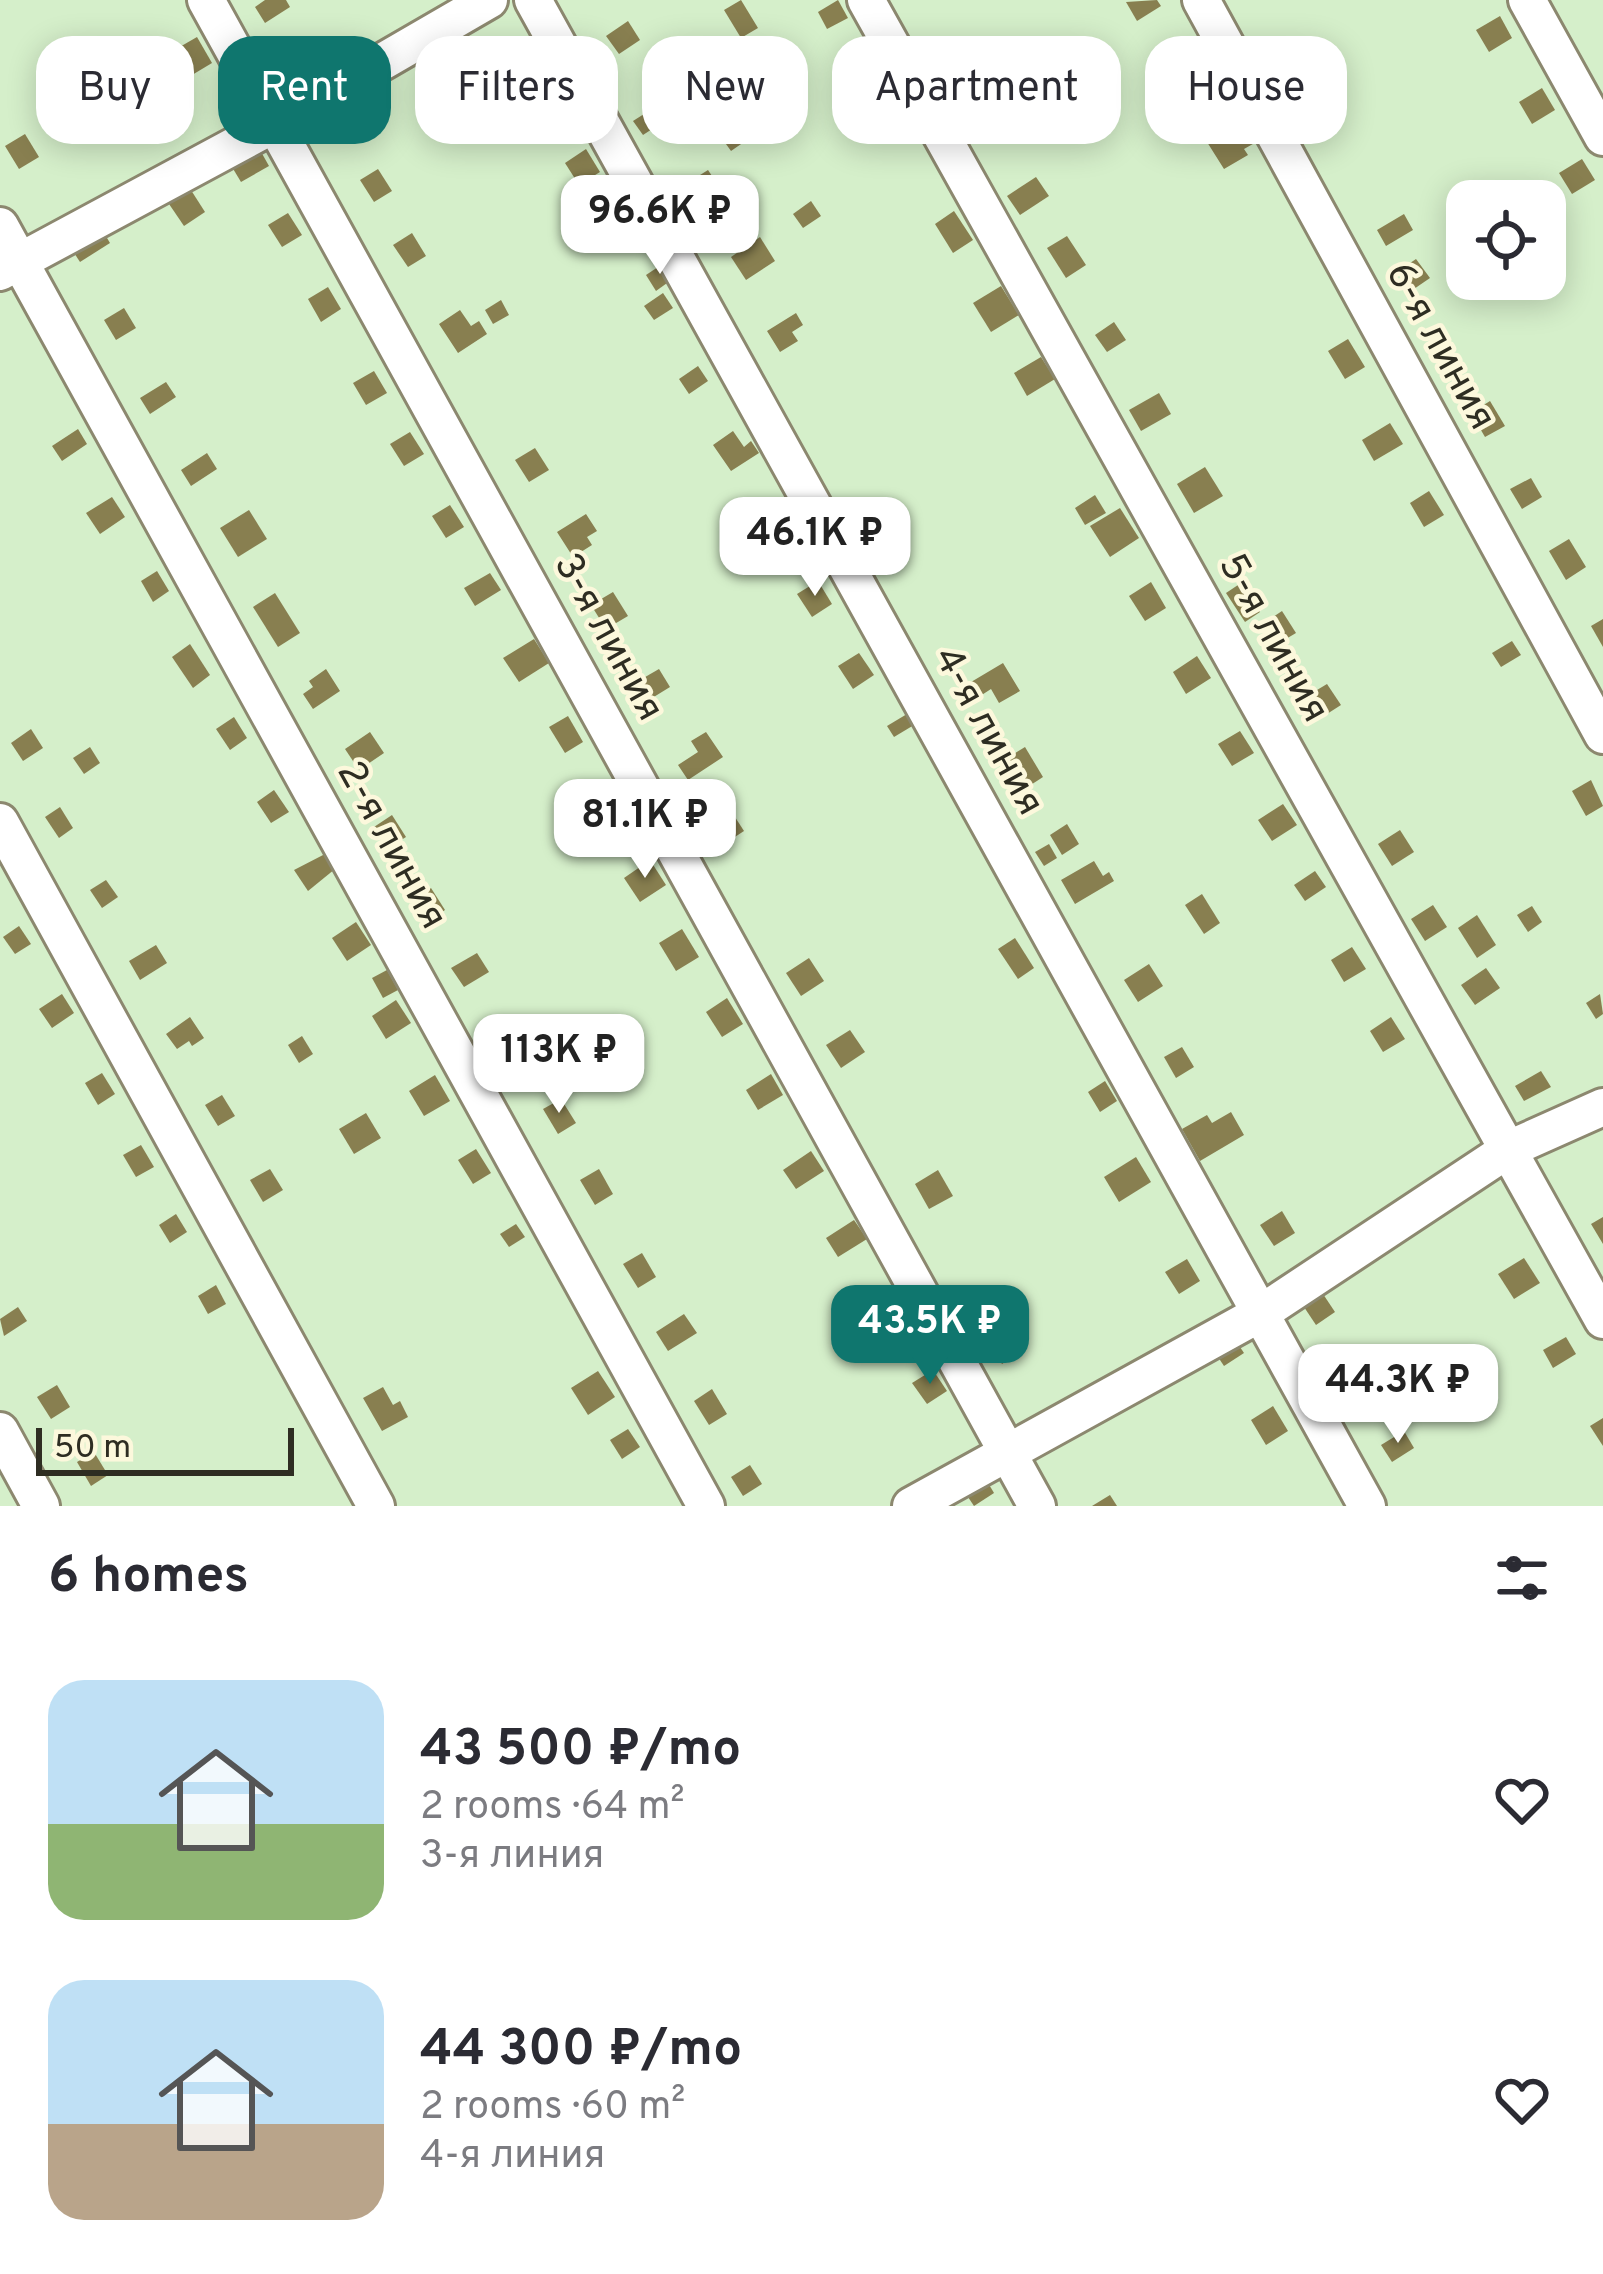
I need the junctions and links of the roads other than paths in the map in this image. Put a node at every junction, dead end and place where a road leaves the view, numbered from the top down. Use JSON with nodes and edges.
{"nodes":[{"id":1,"x":206,"y":0,"type":"edge"},
{"id":2,"x":489,"y":0,"type":"edge"},
{"id":3,"x":532,"y":0,"type":"edge"},
{"id":4,"x":866,"y":0,"type":"edge"},
{"id":5,"x":1201,"y":0,"type":"edge"},
{"id":6,"x":1527,"y":0,"type":"edge"},
{"id":7,"x":226,"y":36,"type":"edge"},
{"id":8,"x":391,"y":57,"type":"edge"},
{"id":9,"x":1603,"y":136,"type":"edge"},
{"id":10,"x":238,"y":144,"type":"edge"},
{"id":11,"x":286,"y":144,"type":"edge"},
{"id":12,"x":0,"y":226,"type":"edge"},
{"id":13,"x":10,"y":267,"type":"edge"},
{"id":14,"x":1603,"y":735,"type":"edge"},
{"id":15,"x":0,"y":822,"type":"edge"},
{"id":16,"x":1603,"y":1107,"type":"edge"},
{"id":17,"x":1509,"y":1149,"type":"junction"},
{"id":18,"x":1261,"y":1313,"type":"junction"},
{"id":19,"x":1603,"y":1320,"type":"edge"},
{"id":20,"x":0,"y":1431,"type":"edge"},
{"id":21,"x":1008,"y":1452,"type":"junction"},
{"id":22,"x":41,"y":1506,"type":"edge"},
{"id":23,"x":376,"y":1506,"type":"edge"},
{"id":24,"x":706,"y":1506,"type":"edge"},
{"id":25,"x":911,"y":1506,"type":"edge"},
{"id":26,"x":1037,"y":1506,"type":"edge"},
{"id":27,"x":1367,"y":1506,"type":"edge"}],
"edges":[{"from":1,"to":7,"type":"street","name":"3-я линия"},
{"from":2,"to":8,"type":"street"},
{"from":3,"to":18,"type":"street","name":"4-я линия"},
{"from":4,"to":17,"type":"street","name":"5-я линия"},
{"from":5,"to":14,"type":"street","name":"6-я линия"},
{"from":6,"to":9,"type":"street"},
{"from":10,"to":13,"type":"street"},
{"from":11,"to":21,"type":"street","name":"3-я линия"},
{"from":12,"to":13,"type":"street","name":"2-я линия"},
{"from":13,"to":24,"type":"street","name":"2-я линия"},
{"from":15,"to":23,"type":"street"},
{"from":16,"to":17,"type":"street"},
{"from":17,"to":18,"type":"street"},
{"from":17,"to":19,"type":"street","name":"5-я линия"},
{"from":18,"to":21,"type":"street"},
{"from":18,"to":27,"type":"street","name":"4-я линия"},
{"from":20,"to":22,"type":"street"},
{"from":21,"to":25,"type":"street"},
{"from":21,"to":26,"type":"street","name":"3-я линия"}]}
